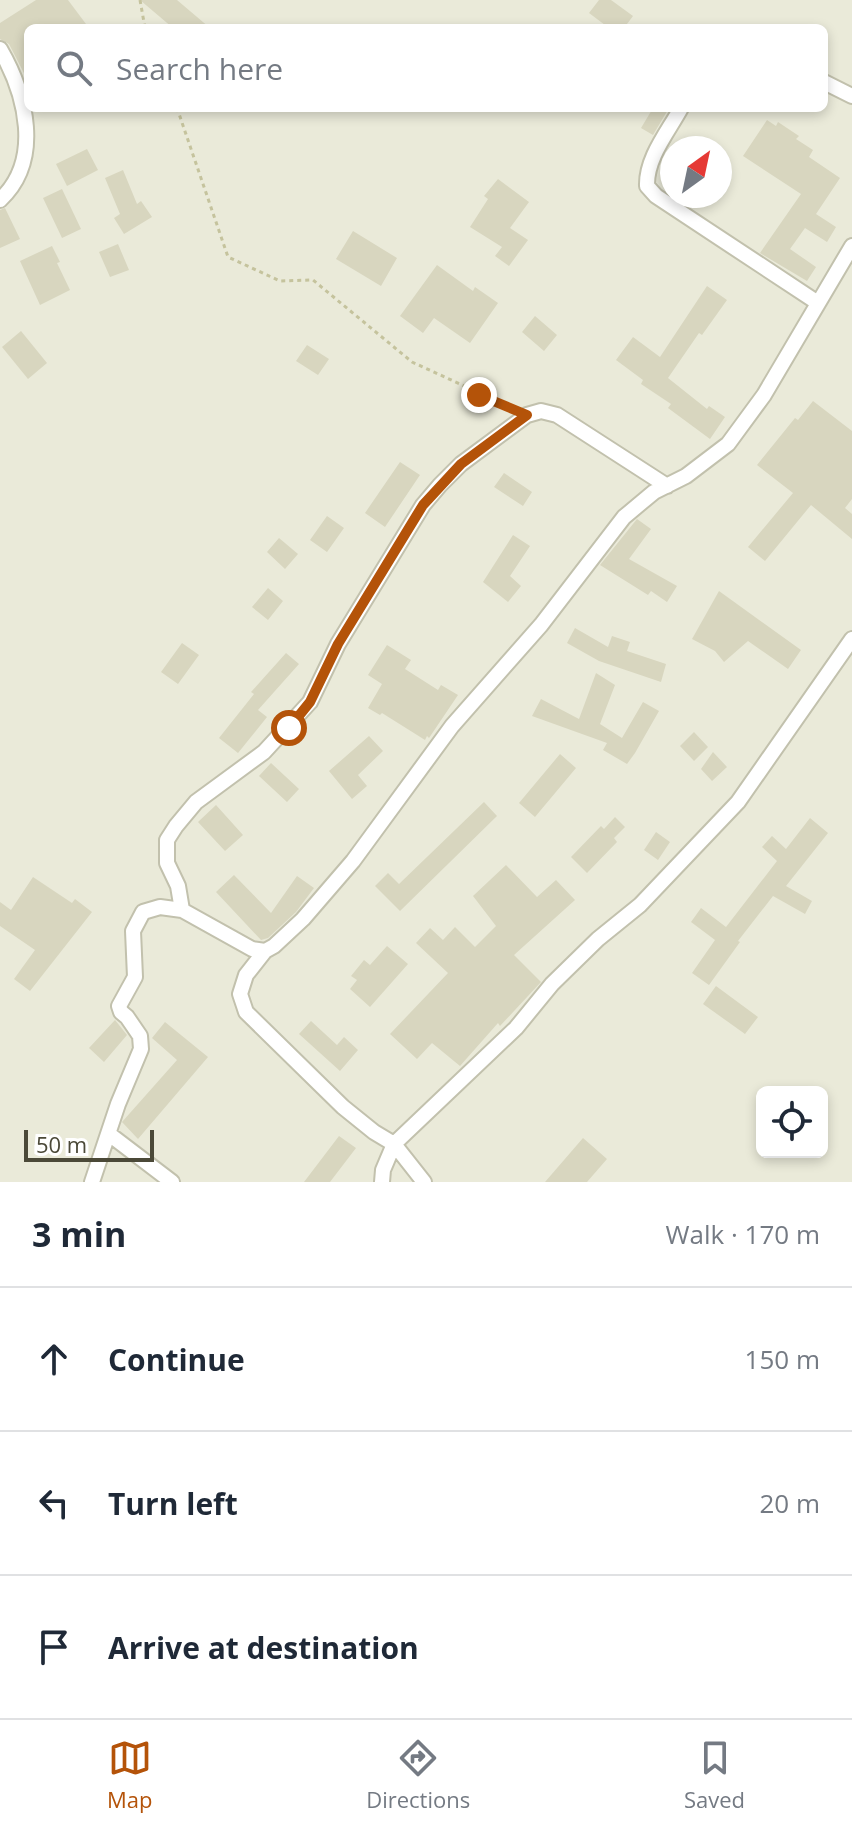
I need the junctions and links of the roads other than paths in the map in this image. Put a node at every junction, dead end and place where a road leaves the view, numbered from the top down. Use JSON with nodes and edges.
{"nodes":[{"id":1,"x":0,"y":49,"type":"edge"},
{"id":2,"x":828,"y":84,"type":"edge"},
{"id":3,"x":852,"y":96,"type":"edge"},
{"id":4,"x":24,"y":109,"type":"edge"},
{"id":5,"x":25,"y":112,"type":"edge"},
{"id":6,"x":679,"y":112,"type":"edge"},
{"id":7,"x":0,"y":200,"type":"edge"},
{"id":8,"x":852,"y":246,"type":"edge"},
{"id":9,"x":818,"y":303,"type":"junction"},
{"id":10,"x":667,"y":486,"type":"junction"},
{"id":11,"x":852,"y":639,"type":"edge"},
{"id":12,"x":847,"y":658,"type":"edge"},
{"id":13,"x":182,"y":910,"type":"junction"},
{"id":14,"x":265,"y":951,"type":"junction"},
{"id":15,"x":109,"y":1134,"type":"junction"},
{"id":16,"x":394,"y":1144,"type":"junction"},
{"id":17,"x":92,"y":1182,"type":"edge"},
{"id":18,"x":172,"y":1182,"type":"edge"},
{"id":19,"x":382,"y":1182,"type":"edge"},
{"id":20,"x":424,"y":1182,"type":"edge"}],
"edges":[{"from":1,"to":4,"type":"street"},
{"from":2,"to":3,"type":"street"},
{"from":5,"to":7,"type":"street"},
{"from":6,"to":9,"type":"street"},
{"from":8,"to":9,"type":"street"},
{"from":9,"to":10,"type":"street"},
{"from":10,"to":13,"type":"street"},
{"from":10,"to":14,"type":"street"},
{"from":11,"to":12,"type":"street"},
{"from":12,"to":16,"type":"street"},
{"from":13,"to":14,"type":"street"},
{"from":13,"to":15,"type":"street"},
{"from":14,"to":16,"type":"street"},
{"from":15,"to":17,"type":"street"},
{"from":15,"to":18,"type":"street"},
{"from":16,"to":19,"type":"street"},
{"from":16,"to":20,"type":"street"}]}
